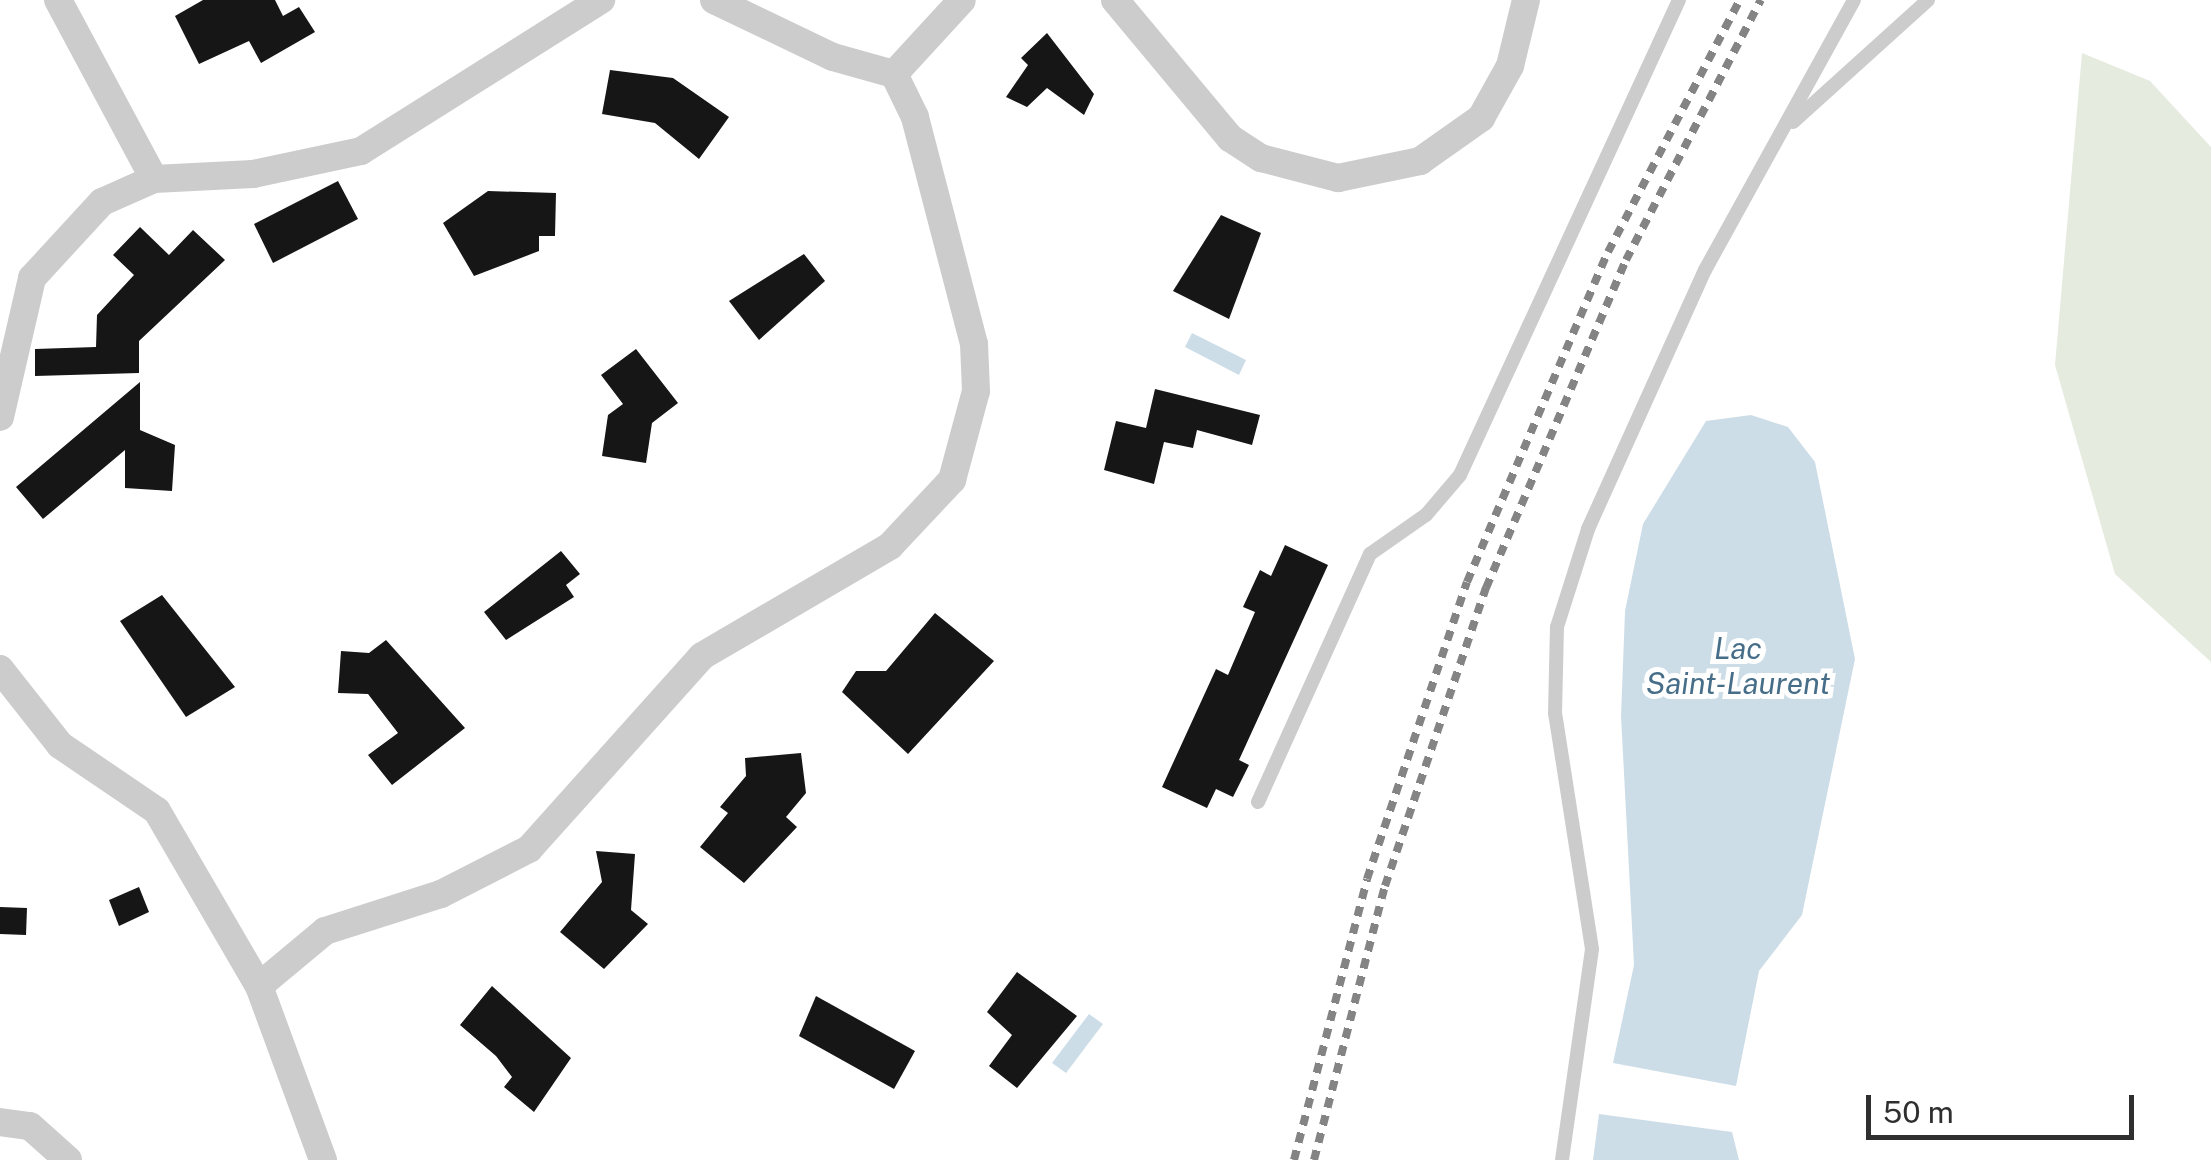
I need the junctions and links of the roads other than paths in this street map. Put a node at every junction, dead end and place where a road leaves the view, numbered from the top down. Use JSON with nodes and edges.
{"nodes":[{"id":1,"x":58,"y":0,"type":"edge"},
{"id":2,"x":602,"y":0,"type":"edge"},
{"id":3,"x":714,"y":0,"type":"edge"},
{"id":4,"x":962,"y":0,"type":"edge"},
{"id":5,"x":1115,"y":0,"type":"edge"},
{"id":6,"x":1526,"y":0,"type":"edge"},
{"id":7,"x":1679,"y":0,"type":"edge"},
{"id":8,"x":1854,"y":0,"type":"edge"},
{"id":9,"x":1928,"y":0,"type":"edge"},
{"id":10,"x":894,"y":74,"type":"junction"},
{"id":11,"x":1788,"y":125,"type":"junction"},
{"id":12,"x":154,"y":180,"type":"junction"},
{"id":13,"x":0,"y":417,"type":"edge"},
{"id":14,"x":0,"y":669,"type":"edge"},
{"id":15,"x":1258,"y":802,"type":"dead end"},
{"id":16,"x":258,"y":986,"type":"junction"},
{"id":17,"x":0,"y":1122,"type":"edge"},
{"id":18,"x":68,"y":1160,"type":"edge"},
{"id":19,"x":323,"y":1160,"type":"edge"},
{"id":20,"x":1562,"y":1160,"type":"edge"}],
"edges":[{"from":1,"to":12,"type":"street"},
{"from":2,"to":12,"type":"street"},
{"from":3,"to":10,"type":"street"},
{"from":4,"to":10,"type":"street"},
{"from":5,"to":6,"type":"street"},
{"from":7,"to":15,"type":"lane"},
{"from":8,"to":11,"type":"lane"},
{"from":9,"to":11,"type":"lane"},
{"from":10,"to":16,"type":"street"},
{"from":11,"to":20,"type":"lane"},
{"from":12,"to":13,"type":"street"},
{"from":14,"to":16,"type":"street"},
{"from":16,"to":19,"type":"street"},
{"from":17,"to":18,"type":"street"}]}
